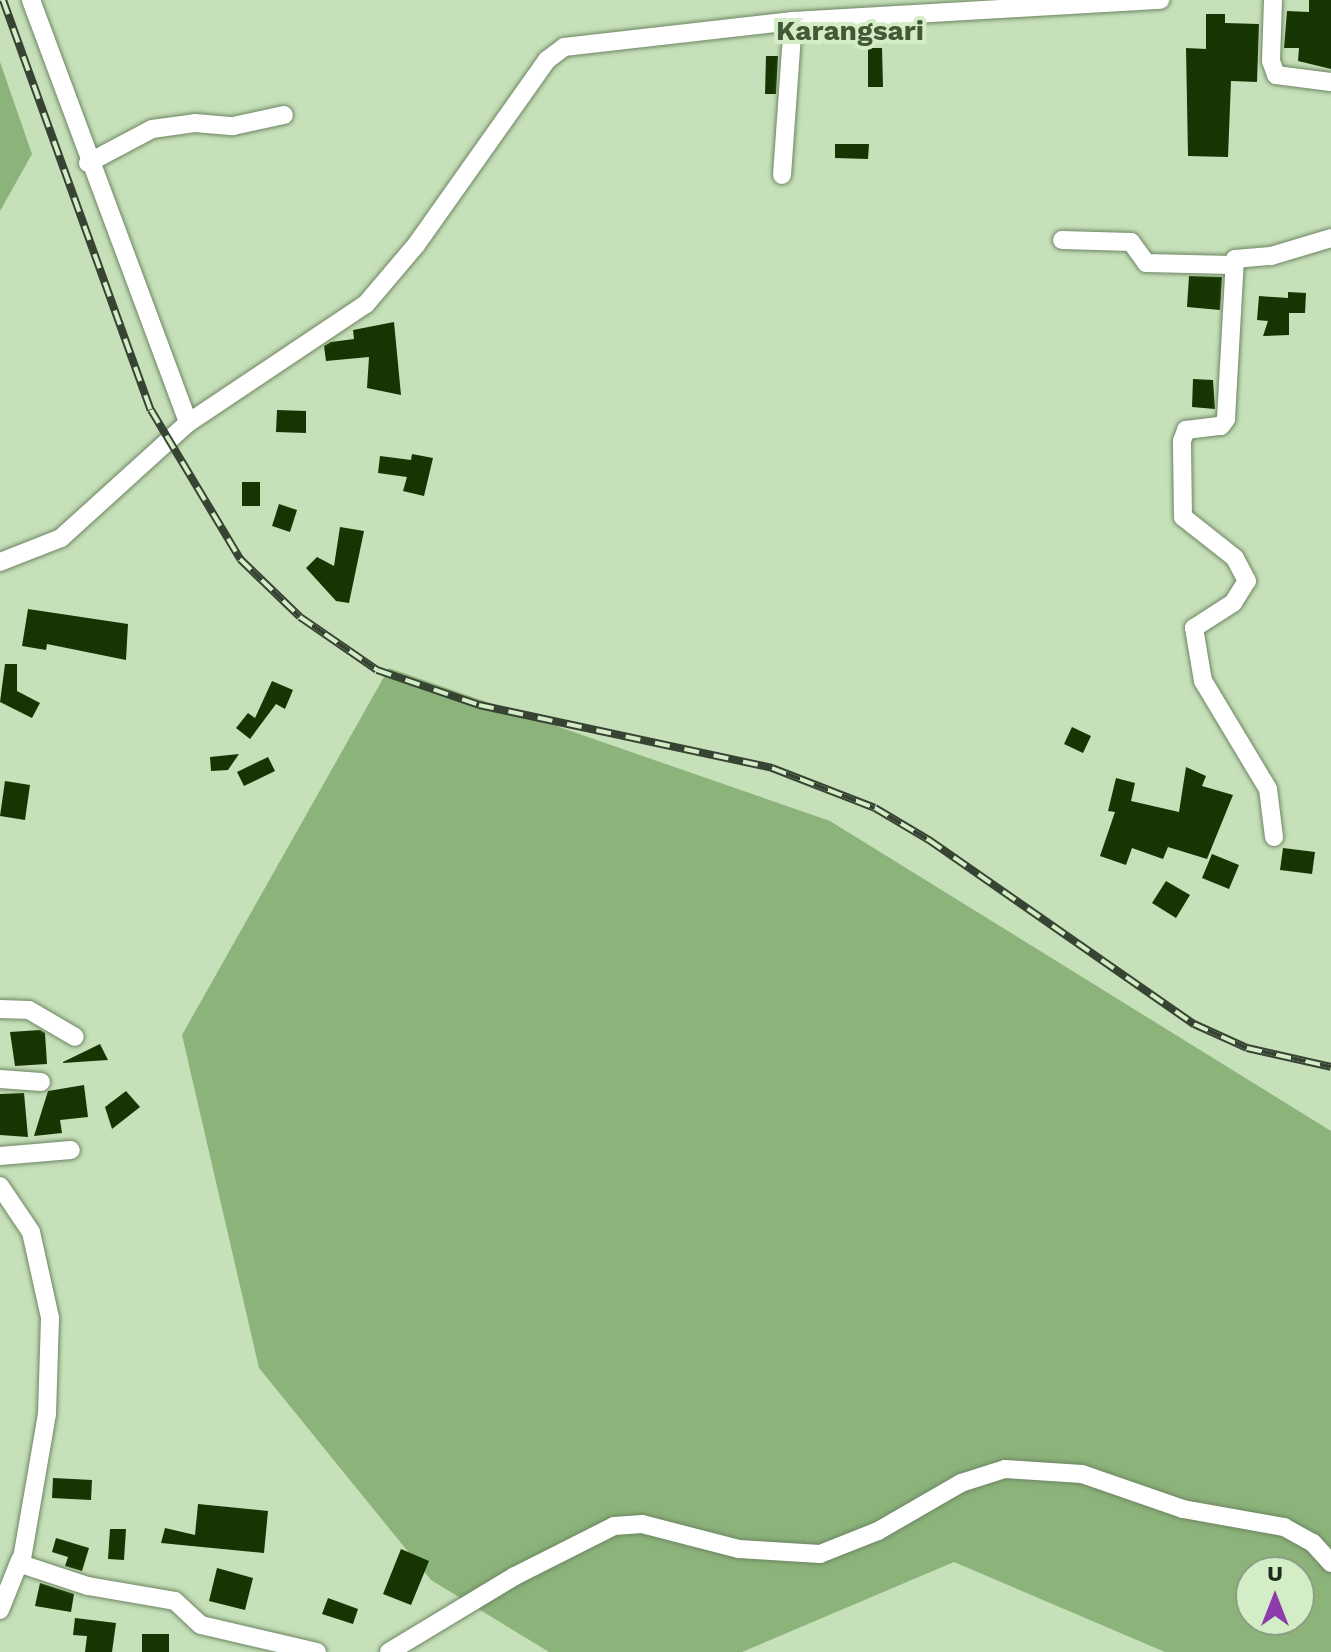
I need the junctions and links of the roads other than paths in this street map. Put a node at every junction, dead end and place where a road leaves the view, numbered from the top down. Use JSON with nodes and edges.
{"nodes":[{"id":1,"x":31,"y":0,"type":"edge"},
{"id":2,"x":1160,"y":0,"type":"edge"},
{"id":3,"x":1273,"y":0,"type":"edge"},
{"id":4,"x":923,"y":7,"type":"edge"},
{"id":5,"x":793,"y":21,"type":"junction"},
{"id":6,"x":1331,"y":82,"type":"edge"},
{"id":7,"x":284,"y":115,"type":"dead end"},
{"id":8,"x":88,"y":163,"type":"junction"},
{"id":9,"x":782,"y":175,"type":"dead end"},
{"id":10,"x":1331,"y":238,"type":"edge"},
{"id":11,"x":1062,"y":240,"type":"dead end"},
{"id":12,"x":1232,"y":265,"type":"junction"},
{"id":13,"x":188,"y":423,"type":"junction"},
{"id":14,"x":0,"y":562,"type":"edge"},
{"id":15,"x":1274,"y":837,"type":"dead end"},
{"id":16,"x":0,"y":1009,"type":"edge"},
{"id":17,"x":75,"y":1037,"type":"dead end"},
{"id":18,"x":0,"y":1079,"type":"edge"},
{"id":19,"x":41,"y":1082,"type":"dead end"},
{"id":20,"x":71,"y":1150,"type":"dead end"},
{"id":21,"x":0,"y":1156,"type":"edge"},
{"id":22,"x":0,"y":1186,"type":"edge"},
{"id":23,"x":20,"y":1560,"type":"junction"},
{"id":24,"x":1331,"y":1563,"type":"edge"},
{"id":25,"x":0,"y":1610,"type":"edge"},
{"id":26,"x":317,"y":1652,"type":"edge"},
{"id":27,"x":389,"y":1652,"type":"edge"}],
"edges":[{"from":1,"to":8,"type":"street"},
{"from":2,"to":4,"type":"street"},
{"from":3,"to":6,"type":"street"},
{"from":4,"to":5,"type":"street"},
{"from":5,"to":9,"type":"street"},
{"from":5,"to":13,"type":"street"},
{"from":7,"to":8,"type":"street"},
{"from":8,"to":13,"type":"street"},
{"from":10,"to":12,"type":"street"},
{"from":11,"to":12,"type":"street"},
{"from":12,"to":15,"type":"street"},
{"from":13,"to":14,"type":"street"},
{"from":16,"to":17,"type":"street"},
{"from":18,"to":19,"type":"street"},
{"from":20,"to":21,"type":"street"},
{"from":22,"to":23,"type":"street"},
{"from":23,"to":25,"type":"street"},
{"from":23,"to":26,"type":"street"},
{"from":24,"to":27,"type":"street"}]}
